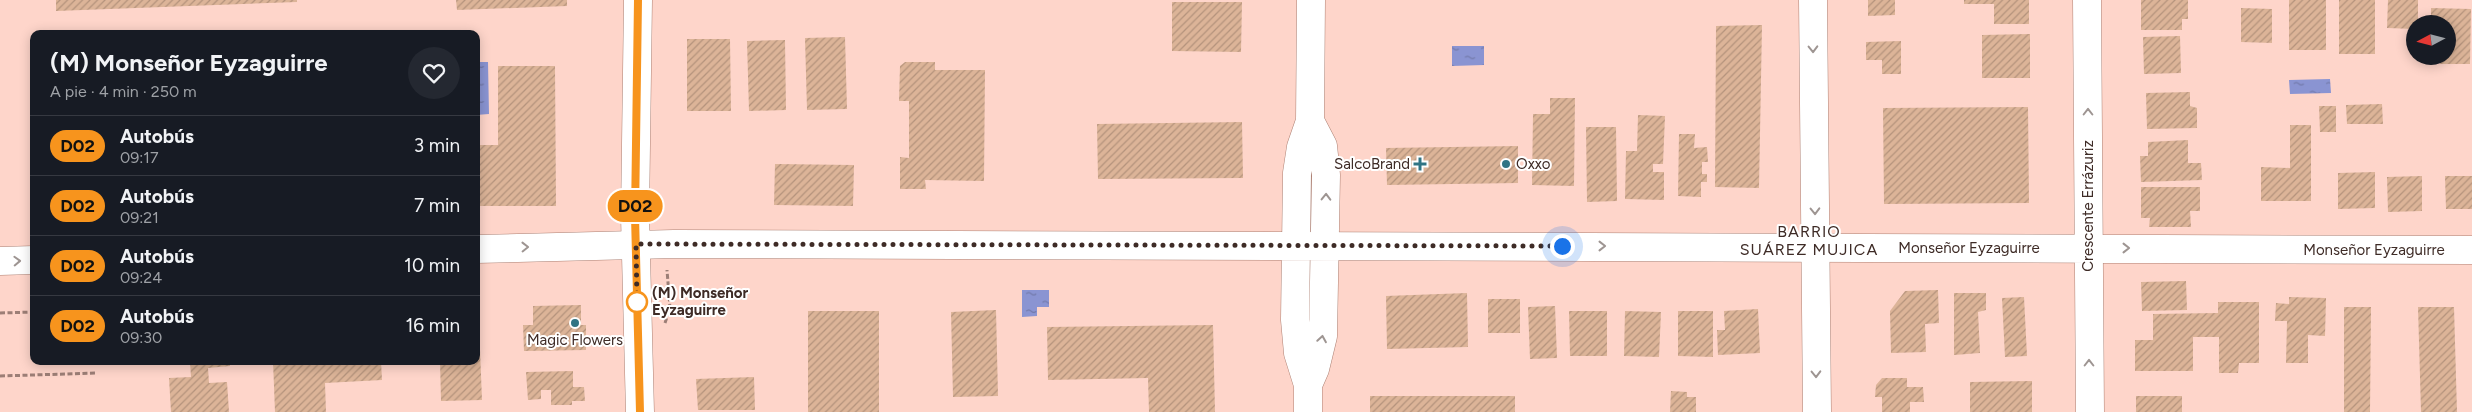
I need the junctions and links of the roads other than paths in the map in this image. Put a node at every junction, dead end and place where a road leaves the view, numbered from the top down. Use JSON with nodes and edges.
{"nodes":[{"id":1,"x":638,"y":0,"type":"edge"},
{"id":2,"x":1312,"y":0,"type":"edge"},
{"id":3,"x":1813,"y":0,"type":"edge"},
{"id":4,"x":2087,"y":0,"type":"edge"},
{"id":5,"x":1310,"y":121,"type":"junction"},
{"id":6,"x":636,"y":244,"type":"junction"},
{"id":7,"x":1296,"y":245,"type":"junction"},
{"id":8,"x":1326,"y":245,"type":"junction"},
{"id":9,"x":1815,"y":247,"type":"junction"},
{"id":10,"x":2089,"y":248,"type":"junction"},
{"id":11,"x":480,"y":249,"type":"edge"},
{"id":12,"x":2472,"y":250,"type":"edge"},
{"id":13,"x":30,"y":260,"type":"edge"},
{"id":14,"x":0,"y":261,"type":"edge"},
{"id":15,"x":1308,"y":385,"type":"junction"},
{"id":16,"x":640,"y":412,"type":"edge"},
{"id":17,"x":1308,"y":412,"type":"edge"},
{"id":18,"x":1817,"y":412,"type":"edge"},
{"id":19,"x":2090,"y":412,"type":"edge"}],
"edges":[{"from":1,"to":6,"type":"street"},
{"from":2,"to":5,"type":"street"},
{"from":3,"to":9,"type":"street","one_way":true},
{"from":10,"to":4,"type":"street","name":"Crescente Errázuriz","one_way":true},
{"from":5,"to":7,"type":"street"},
{"from":8,"to":5,"type":"street","one_way":true},
{"from":6,"to":7,"type":"street","name":"Monseñor Eyzaguirre"},
{"from":11,"to":6,"type":"street","name":"Monseñor Eyzaguirre","one_way":true},
{"from":6,"to":16,"type":"street"},
{"from":7,"to":8,"type":"street","name":"Monseñor Eyzaguirre"},
{"from":7,"to":15,"type":"street"},
{"from":8,"to":9,"type":"street","name":"Monseñor Eyzaguirre","one_way":true},
{"from":15,"to":8,"type":"street","one_way":true},
{"from":9,"to":10,"type":"street","name":"Monseñor Eyzaguirre"},
{"from":9,"to":18,"type":"street","one_way":true},
{"from":10,"to":12,"type":"street","name":"Monseñor Eyzaguirre","one_way":true},
{"from":19,"to":10,"type":"street","name":"Crescente Errázuriz","one_way":true},
{"from":14,"to":13,"type":"street","one_way":true},
{"from":15,"to":17,"type":"street"}]}
